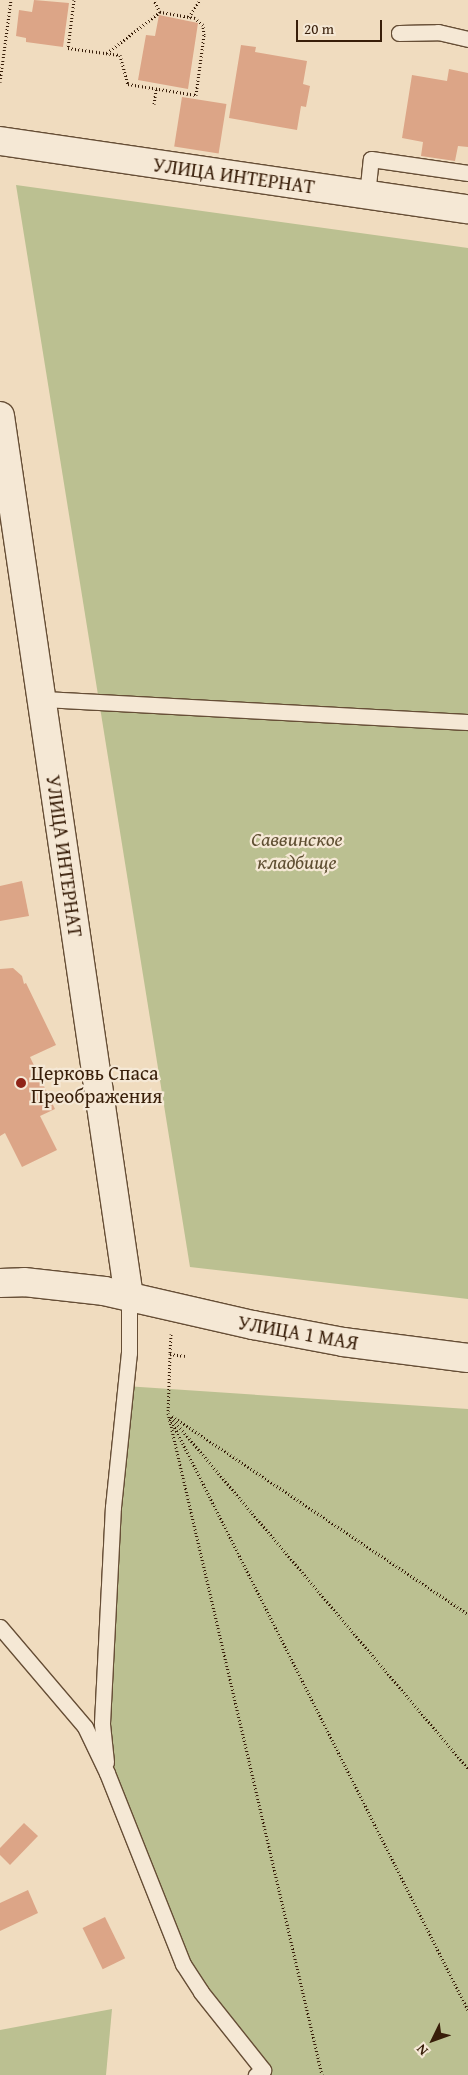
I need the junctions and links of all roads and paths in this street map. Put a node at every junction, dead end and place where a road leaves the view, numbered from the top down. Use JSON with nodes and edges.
{"nodes":[{"id":1,"x":11,"y":0,"type":"edge"},
{"id":2,"x":74,"y":0,"type":"edge"},
{"id":3,"x":154,"y":0,"type":"edge"},
{"id":4,"x":200,"y":0,"type":"edge"},
{"id":5,"x":160,"y":12,"type":"junction"},
{"id":6,"x":189,"y":17,"type":"junction"},
{"id":7,"x":399,"y":33,"type":"dead end"},
{"id":8,"x":468,"y":39,"type":"edge"},
{"id":9,"x":107,"y":53,"type":"junction"},
{"id":10,"x":0,"y":82,"type":"edge"},
{"id":11,"x":156,"y":89,"type":"junction"},
{"id":12,"x":154,"y":104,"type":"dead end"},
{"id":13,"x":0,"y":141,"type":"edge"},
{"id":14,"x":468,"y":173,"type":"edge"},
{"id":15,"x":367,"y":194,"type":"junction"},
{"id":16,"x":468,"y":209,"type":"edge"},
{"id":17,"x":0,"y":416,"type":"edge"},
{"id":18,"x":42,"y":699,"type":"junction"},
{"id":19,"x":468,"y":722,"type":"edge"},
{"id":20,"x":0,"y":1283,"type":"edge"},
{"id":21,"x":129,"y":1297,"type":"junction"},
{"id":22,"x":170,"y":1354,"type":"dead end"},
{"id":23,"x":468,"y":1358,"type":"edge"},
{"id":24,"x":168,"y":1412,"type":"junction"},
{"id":25,"x":468,"y":1614,"type":"edge"},
{"id":26,"x":0,"y":1627,"type":"edge"},
{"id":27,"x":468,"y":1768,"type":"edge"},
{"id":28,"x":107,"y":1773,"type":"junction"},
{"id":29,"x":468,"y":2010,"type":"edge"},
{"id":30,"x":256,"y":2075,"type":"edge"},
{"id":31,"x":322,"y":2075,"type":"edge"}],
"edges":[{"from":1,"to":10,"type":"path"},
{"from":2,"to":9,"type":"path"},
{"from":3,"to":5,"type":"path"},
{"from":4,"to":6,"type":"path"},
{"from":5,"to":6,"type":"path"},
{"from":5,"to":9,"type":"path"},
{"from":6,"to":11,"type":"path"},
{"from":7,"to":8,"type":"lane"},
{"from":9,"to":11,"type":"path"},
{"from":11,"to":12,"type":"path"},
{"from":13,"to":15,"type":"street","name":"УЛИЦА ИНТЕРНАТ"},
{"from":14,"to":15,"type":"lane"},
{"from":15,"to":16,"type":"street","name":"УЛИЦА ИНТЕРНАТ"},
{"from":17,"to":18,"type":"street","name":"УЛИЦА ИНТЕРНАТ"},
{"from":18,"to":19,"type":"lane"},
{"from":18,"to":21,"type":"street","name":"УЛИЦА ИНТЕРНАТ"},
{"from":20,"to":21,"type":"street","name":"УЛИЦА 1 МАЯ"},
{"from":21,"to":23,"type":"street","name":"УЛИЦА 1 МАЯ"},
{"from":21,"to":28,"type":"lane"},
{"from":22,"to":24,"type":"path"},
{"from":24,"to":25,"type":"path"},
{"from":24,"to":27,"type":"path"},
{"from":24,"to":29,"type":"path"},
{"from":24,"to":31,"type":"path"},
{"from":26,"to":28,"type":"lane"},
{"from":28,"to":30,"type":"lane"}]}
